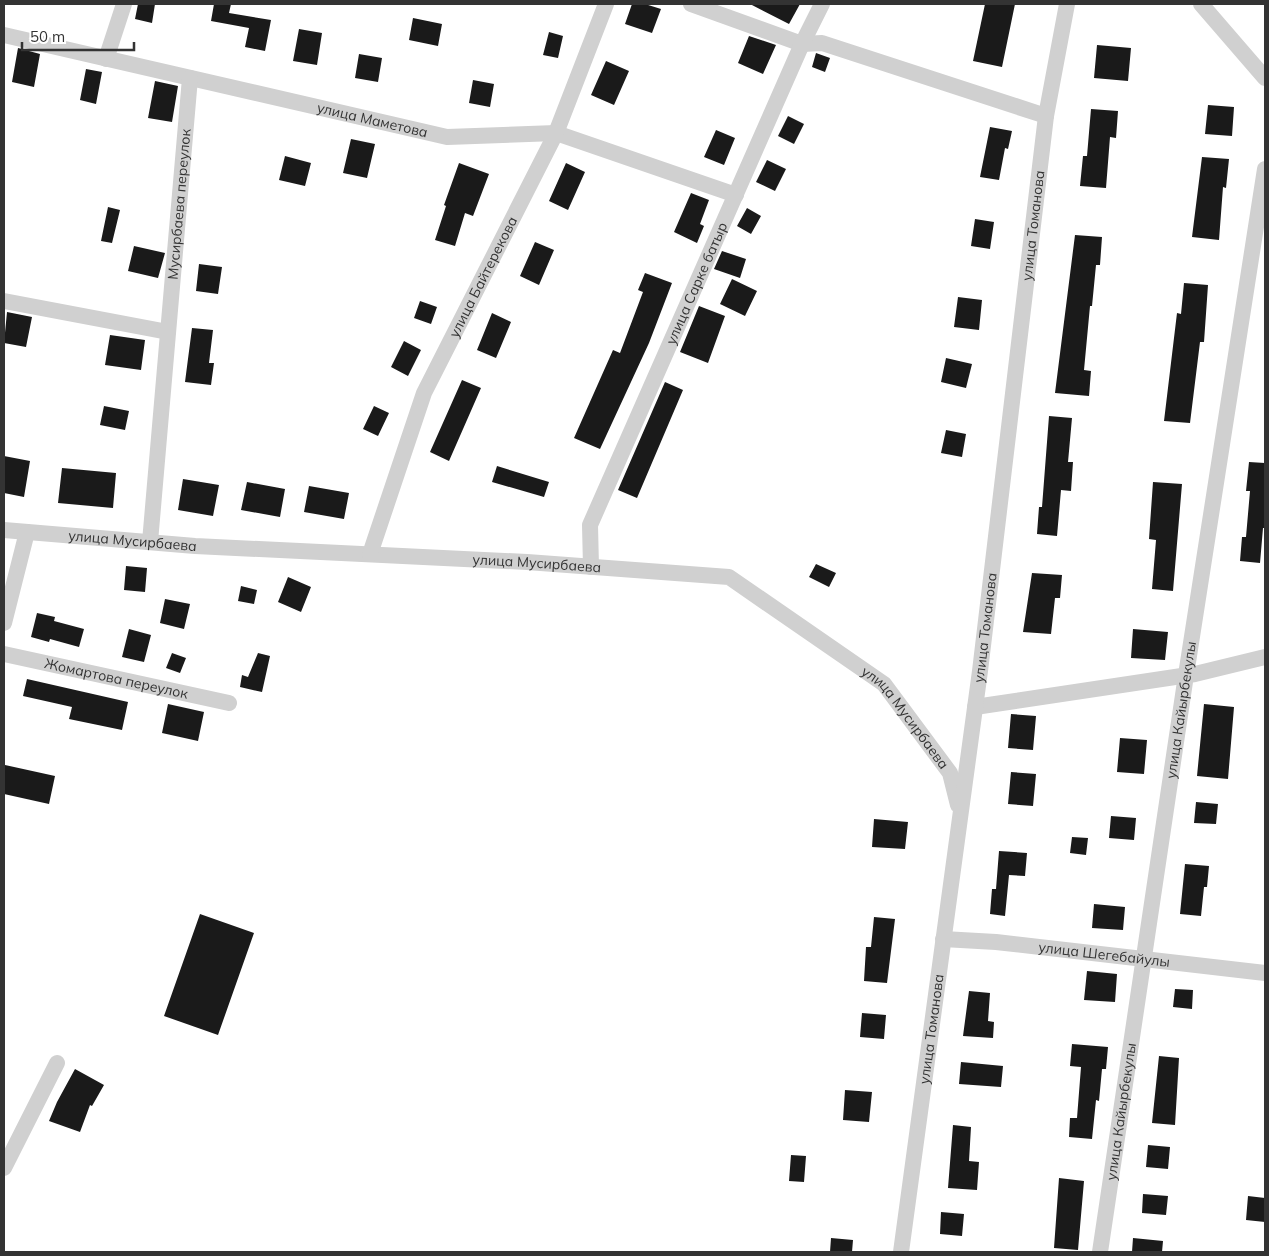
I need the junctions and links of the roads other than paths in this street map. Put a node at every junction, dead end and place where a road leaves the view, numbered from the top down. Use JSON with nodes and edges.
{"nodes":[{"id":1,"x":124,"y":4,"type":"edge"},
{"id":2,"x":606,"y":4,"type":"edge"},
{"id":3,"x":692,"y":4,"type":"edge"},
{"id":4,"x":822,"y":4,"type":"edge"},
{"id":5,"x":1067,"y":4,"type":"edge"},
{"id":6,"x":1201,"y":4,"type":"edge"},
{"id":7,"x":4,"y":35,"type":"edge"},
{"id":8,"x":802,"y":44,"type":"junction"},
{"id":9,"x":106,"y":58,"type":"junction"},
{"id":10,"x":190,"y":78,"type":"junction"},
{"id":11,"x":1265,"y":78,"type":"edge"},
{"id":12,"x":1046,"y":116,"type":"junction"},
{"id":13,"x":556,"y":133,"type":"junction"},
{"id":14,"x":1265,"y":169,"type":"edge"},
{"id":15,"x":736,"y":195,"type":"junction"},
{"id":16,"x":4,"y":301,"type":"edge"},
{"id":17,"x":168,"y":332,"type":"junction"},
{"id":18,"x":4,"y":530,"type":"edge"},
{"id":19,"x":27,"y":532,"type":"junction"},
{"id":20,"x":150,"y":542,"type":"junction"},
{"id":21,"x":370,"y":554,"type":"junction"},
{"id":22,"x":591,"y":566,"type":"junction"},
{"id":23,"x":4,"y":623,"type":"edge"},
{"id":24,"x":4,"y":654,"type":"edge"},
{"id":25,"x":1265,"y":657,"type":"edge"},
{"id":26,"x":1186,"y":675,"type":"junction"},
{"id":27,"x":229,"y":703,"type":"dead end"},
{"id":28,"x":975,"y":707,"type":"junction"},
{"id":29,"x":960,"y":815,"type":"junction"},
{"id":30,"x":944,"y":939,"type":"junction"},
{"id":31,"x":1143,"y":960,"type":"junction"},
{"id":32,"x":1265,"y":973,"type":"edge"},
{"id":33,"x":56,"y":1063,"type":"dead end"},
{"id":34,"x":4,"y":1168,"type":"edge"},
{"id":35,"x":902,"y":1252,"type":"edge"},
{"id":36,"x":1100,"y":1252,"type":"edge"}],
"edges":[{"from":1,"to":9,"type":"street"},
{"from":2,"to":13,"type":"street","name":"улица Байтерекова"},
{"from":3,"to":8,"type":"street"},
{"from":4,"to":8,"type":"street","name":"улица Сарке батыр"},
{"from":5,"to":12,"type":"street","name":"улица Томанова"},
{"from":6,"to":11,"type":"street"},
{"from":7,"to":9,"type":"street","name":"улица Маметова"},
{"from":8,"to":12,"type":"street"},
{"from":8,"to":15,"type":"street","name":"улица Сарке батыр"},
{"from":9,"to":10,"type":"street","name":"улица Маметова"},
{"from":10,"to":13,"type":"street","name":"улица Маметова"},
{"from":10,"to":17,"type":"street","name":"Мусирбаева переулок"},
{"from":12,"to":28,"type":"street","name":"улица Томанова"},
{"from":13,"to":15,"type":"street","name":"улица Маметова"},
{"from":13,"to":21,"type":"street","name":"улица Байтерекова"},
{"from":14,"to":26,"type":"street","name":"улица Кайырбекулы"},
{"from":15,"to":22,"type":"street","name":"улица Сарке батыр"},
{"from":16,"to":17,"type":"street"},
{"from":17,"to":20,"type":"street","name":"Мусирбаева переулок"},
{"from":18,"to":19,"type":"street","name":"улица Мусирбаева"},
{"from":19,"to":20,"type":"street","name":"улица Мусирбаева"},
{"from":19,"to":23,"type":"street"},
{"from":20,"to":21,"type":"street","name":"улица Мусирбаева"},
{"from":21,"to":22,"type":"street","name":"улица Мусирбаева"},
{"from":22,"to":29,"type":"street","name":"улица Мусирбаева"},
{"from":24,"to":27,"type":"street","name":"Жомартова переулок"},
{"from":25,"to":26,"type":"street"},
{"from":26,"to":28,"type":"street"},
{"from":26,"to":31,"type":"street","name":"улица Кайырбекулы"},
{"from":28,"to":29,"type":"street","name":"улица Томанова"},
{"from":29,"to":30,"type":"street","name":"улица Томанова"},
{"from":30,"to":31,"type":"street","name":"улица Шегебайулы"},
{"from":30,"to":35,"type":"street","name":"улица Томанова"},
{"from":31,"to":32,"type":"street","name":"улица Шегебайулы"},
{"from":31,"to":36,"type":"street","name":"улица Кайырбекулы"},
{"from":33,"to":34,"type":"street"}]}
